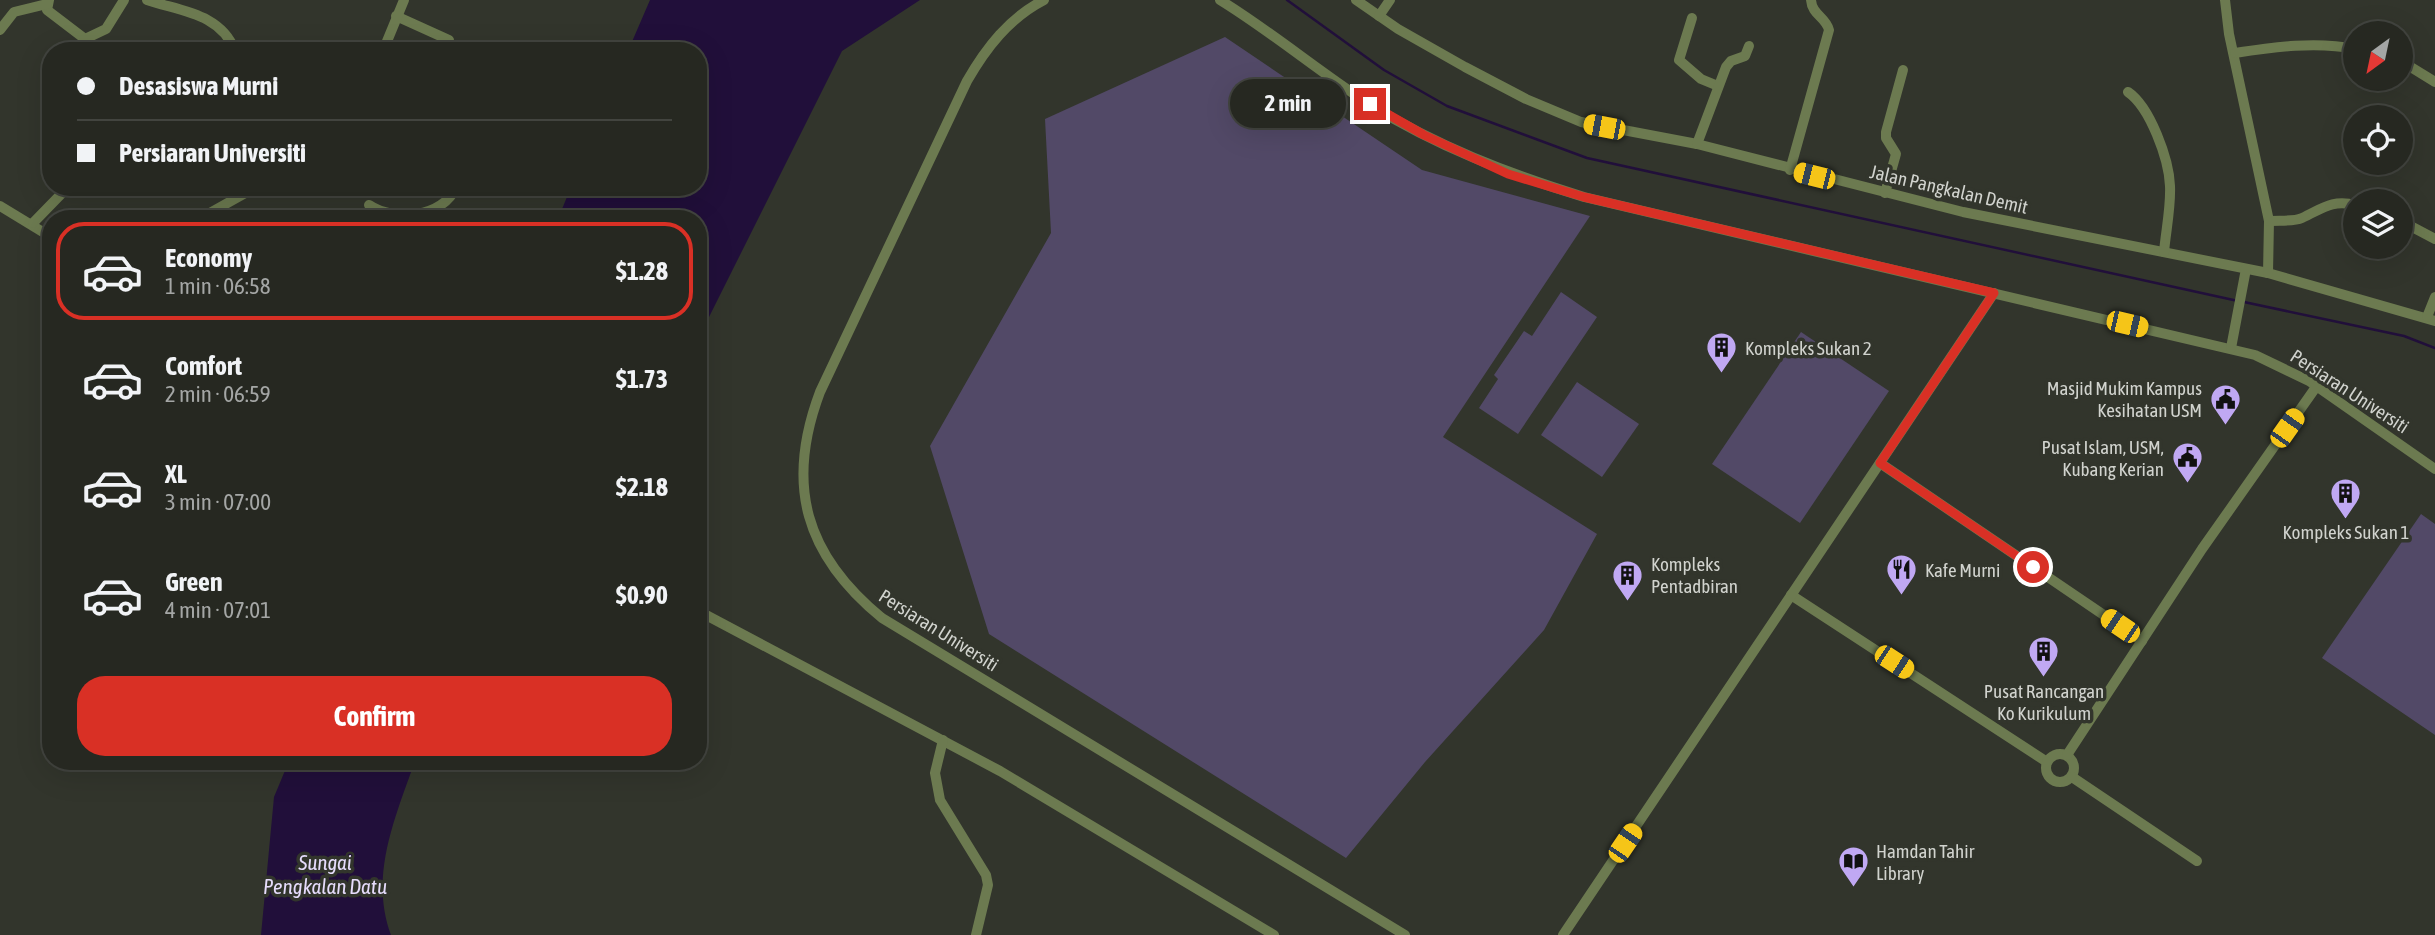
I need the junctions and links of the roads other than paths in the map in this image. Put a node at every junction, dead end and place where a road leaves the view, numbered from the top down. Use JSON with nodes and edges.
{"nodes":[{"id":1,"x":124,"y":0,"type":"edge"},
{"id":2,"x":147,"y":0,"type":"edge"},
{"id":3,"x":404,"y":0,"type":"edge"},
{"id":4,"x":1044,"y":0,"type":"edge"},
{"id":5,"x":1220,"y":0,"type":"edge"},
{"id":6,"x":1356,"y":0,"type":"edge"},
{"id":7,"x":1390,"y":0,"type":"edge"},
{"id":8,"x":1811,"y":0,"type":"edge"},
{"id":9,"x":2225,"y":0,"type":"edge"},
{"id":10,"x":48,"y":2,"type":"edge"},
{"id":11,"x":397,"y":16,"type":"junction"},
{"id":12,"x":1379,"y":16,"type":"junction"},
{"id":13,"x":1692,"y":18,"type":"dead end"},
{"id":14,"x":0,"y":30,"type":"edge"},
{"id":15,"x":85,"y":39,"type":"junction"},
{"id":16,"x":449,"y":40,"type":"dead end"},
{"id":17,"x":84,"y":42,"type":"edge"},
{"id":18,"x":230,"y":42,"type":"edge"},
{"id":19,"x":387,"y":42,"type":"edge"},
{"id":20,"x":1749,"y":46,"type":"dead end"},
{"id":21,"x":2343,"y":47,"type":"edge"},
{"id":22,"x":2235,"y":53,"type":"junction"},
{"id":23,"x":2413,"y":68,"type":"edge"},
{"id":24,"x":1903,"y":71,"type":"dead end"},
{"id":25,"x":2435,"y":82,"type":"edge"},
{"id":26,"x":1718,"y":86,"type":"junction"},
{"id":27,"x":2128,"y":92,"type":"dead end"},
{"id":28,"x":1697,"y":144,"type":"junction"},
{"id":29,"x":1790,"y":170,"type":"junction"},
{"id":30,"x":1885,"y":193,"type":"junction"},
{"id":31,"x":59,"y":196,"type":"edge"},
{"id":32,"x":240,"y":196,"type":"edge"},
{"id":33,"x":450,"y":196,"type":"edge"},
{"id":34,"x":2343,"y":204,"type":"edge"},
{"id":35,"x":369,"y":205,"type":"dead end"},
{"id":36,"x":0,"y":206,"type":"edge"},
{"id":37,"x":46,"y":210,"type":"edge"},
{"id":38,"x":215,"y":210,"type":"edge"},
{"id":39,"x":378,"y":210,"type":"edge"},
{"id":40,"x":428,"y":210,"type":"edge"},
{"id":41,"x":42,"y":214,"type":"edge"},
{"id":42,"x":2269,"y":221,"type":"junction"},
{"id":43,"x":33,"y":223,"type":"junction"},
{"id":44,"x":2413,"y":227,"type":"edge"},
{"id":45,"x":42,"y":230,"type":"edge"},
{"id":46,"x":2435,"y":239,"type":"edge"},
{"id":47,"x":2164,"y":252,"type":"junction"},
{"id":48,"x":2246,"y":269,"type":"junction"},
{"id":49,"x":2268,"y":273,"type":"junction"},
{"id":50,"x":1994,"y":293,"type":"junction"},
{"id":51,"x":2435,"y":297,"type":"edge"},
{"id":52,"x":2431,"y":319,"type":"edge"},
{"id":53,"x":2231,"y":348,"type":"junction"},
{"id":54,"x":2316,"y":387,"type":"junction"},
{"id":55,"x":1880,"y":463,"type":"junction"},
{"id":56,"x":2435,"y":469,"type":"edge"},
{"id":57,"x":1791,"y":595,"type":"junction"},
{"id":58,"x":707,"y":616,"type":"edge"},
{"id":59,"x":2142,"y":641,"type":"junction"},
{"id":60,"x":943,"y":740,"type":"junction"},
{"id":61,"x":2067,"y":755,"type":"junction"},
{"id":62,"x":2047,"y":762,"type":"junction"},
{"id":63,"x":2071,"y":777,"type":"junction"},
{"id":64,"x":2197,"y":861,"type":"dead end"},
{"id":65,"x":975,"y":935,"type":"edge"},
{"id":66,"x":1274,"y":935,"type":"edge"},
{"id":67,"x":1405,"y":935,"type":"edge"},
{"id":68,"x":1563,"y":935,"type":"edge"}],
"edges":[{"from":1,"to":15,"type":"street"},
{"from":2,"to":18,"type":"street"},
{"from":3,"to":11,"type":"street"},
{"from":4,"to":67,"type":"street","name":"Persiaran Universiti"},
{"from":5,"to":50,"type":"street","name":"Persiaran Universiti"},
{"from":6,"to":12,"type":"street","name":"Jalan Pangkalan Demit"},
{"from":7,"to":12,"type":"street"},
{"from":8,"to":29,"type":"street"},
{"from":9,"to":22,"type":"street"},
{"from":10,"to":14,"type":"street"},
{"from":10,"to":15,"type":"street"},
{"from":11,"to":16,"type":"street"},
{"from":11,"to":19,"type":"street"},
{"from":12,"to":28,"type":"street","name":"Jalan Pangkalan Demit"},
{"from":13,"to":26,"type":"street"},
{"from":15,"to":17,"type":"street"},
{"from":20,"to":26,"type":"street"},
{"from":21,"to":22,"type":"street"},
{"from":22,"to":42,"type":"street"},
{"from":23,"to":25,"type":"street"},
{"from":24,"to":30,"type":"street"},
{"from":26,"to":28,"type":"street"},
{"from":27,"to":47,"type":"street"},
{"from":28,"to":29,"type":"street","name":"Jalan Pangkalan Demit"},
{"from":29,"to":30,"type":"street","name":"Jalan Pangkalan Demit"},
{"from":30,"to":47,"type":"street","name":"Jalan Pangkalan Demit"},
{"from":31,"to":37,"type":"street"},
{"from":32,"to":38,"type":"street"},
{"from":33,"to":40,"type":"street"},
{"from":34,"to":42,"type":"street"},
{"from":35,"to":39,"type":"street"},
{"from":36,"to":43,"type":"street"},
{"from":41,"to":43,"type":"street"},
{"from":42,"to":49,"type":"street"},
{"from":43,"to":45,"type":"street"},
{"from":44,"to":46,"type":"street"},
{"from":47,"to":48,"type":"street","name":"Jalan Pangkalan Demit"},
{"from":48,"to":49,"type":"street","name":"Jalan Pangkalan Demit"},
{"from":48,"to":53,"type":"street"},
{"from":49,"to":52,"type":"street","name":"Jalan Pangkalan Demit"},
{"from":50,"to":53,"type":"street","name":"Persiaran Universiti"},
{"from":50,"to":55,"type":"street"},
{"from":51,"to":52,"type":"street"},
{"from":53,"to":54,"type":"street","name":"Persiaran Universiti"},
{"from":54,"to":56,"type":"street","name":"Persiaran Universiti"},
{"from":54,"to":59,"type":"street"},
{"from":55,"to":57,"type":"street"},
{"from":55,"to":59,"type":"street"},
{"from":57,"to":62,"type":"street"},
{"from":57,"to":68,"type":"street"},
{"from":58,"to":60,"type":"street"},
{"from":59,"to":61,"type":"street"},
{"from":60,"to":65,"type":"street"},
{"from":60,"to":66,"type":"street"},
{"from":61,"to":62,"type":"street"},
{"from":61,"to":63,"type":"street"},
{"from":62,"to":63,"type":"street"},
{"from":63,"to":64,"type":"street"}]}
